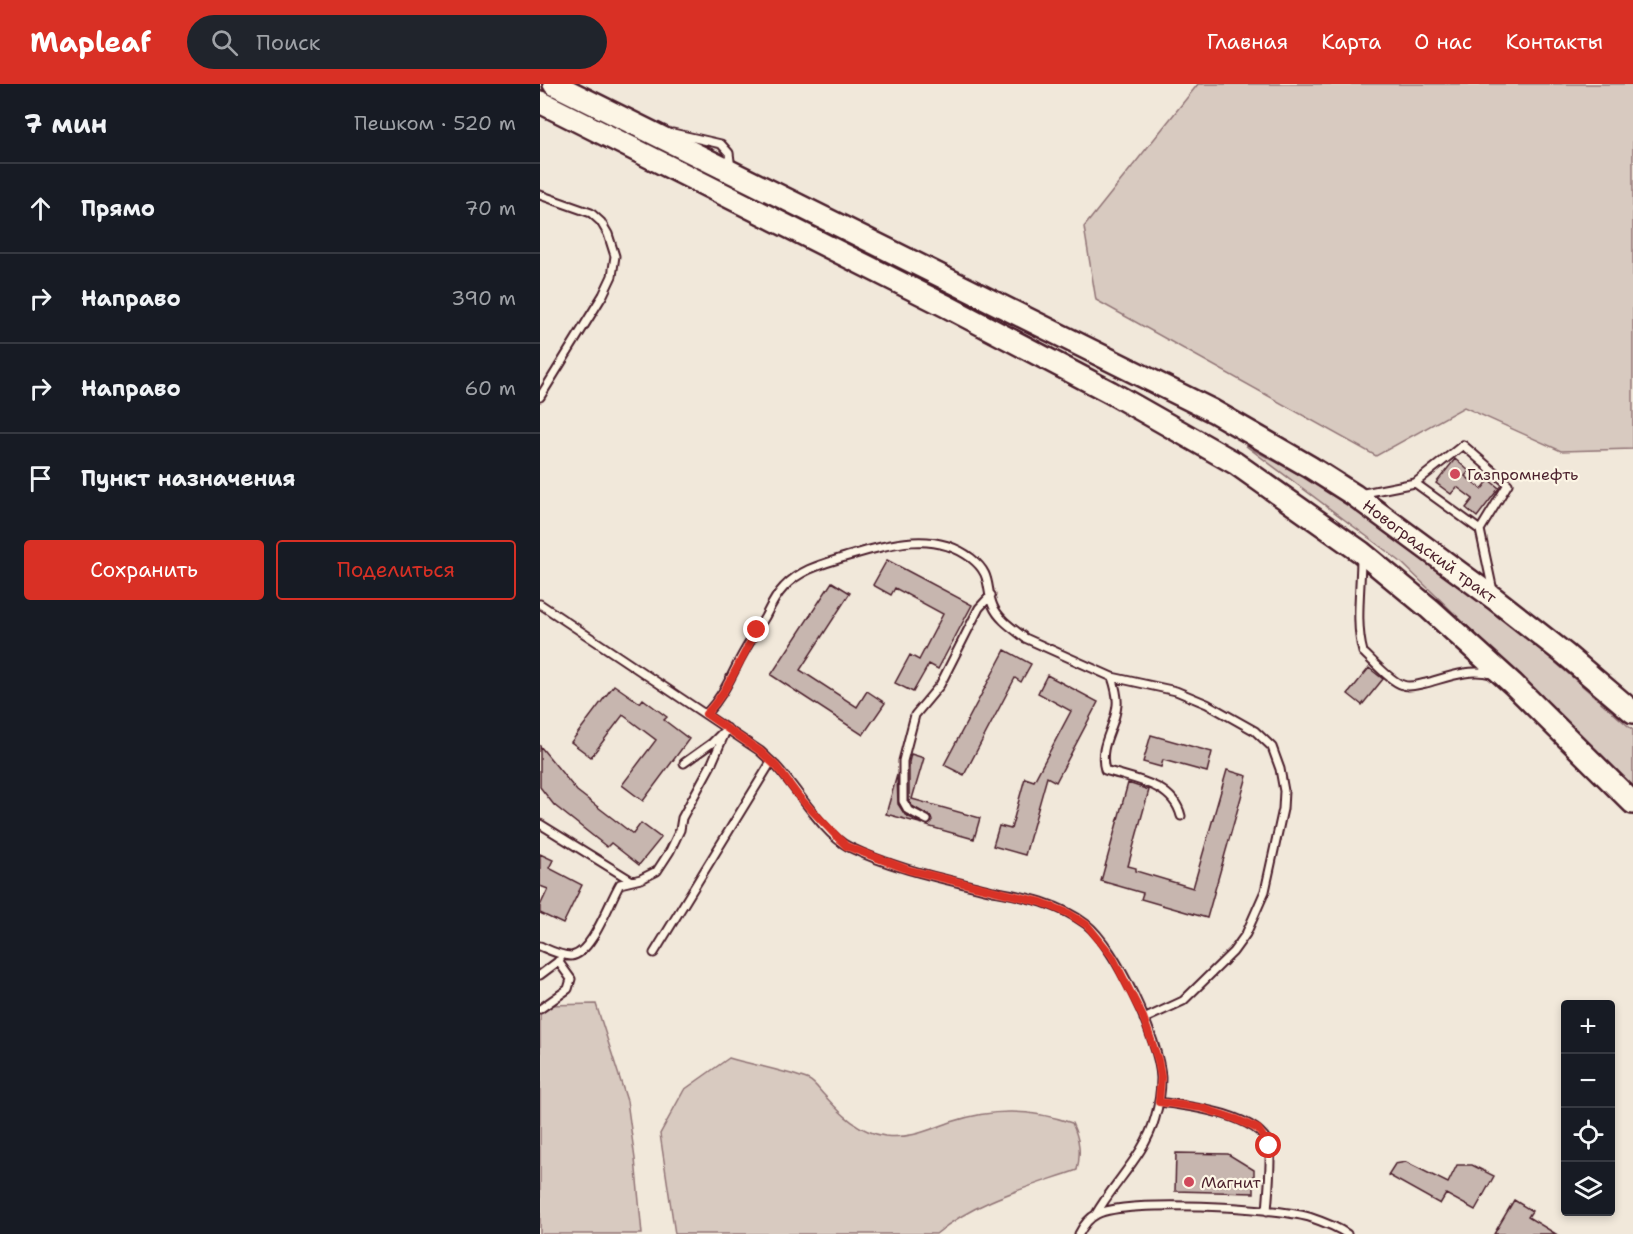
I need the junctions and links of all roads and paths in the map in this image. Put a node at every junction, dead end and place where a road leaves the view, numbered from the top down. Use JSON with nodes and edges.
{"nodes":[{"id":1,"x":554,"y":84,"type":"edge"},
{"id":2,"x":540,"y":102,"type":"edge"},
{"id":3,"x":726,"y":169,"type":"junction"},
{"id":4,"x":700,"y":182,"type":"junction"},
{"id":5,"x":540,"y":195,"type":"edge"},
{"id":6,"x":540,"y":397,"type":"edge"},
{"id":7,"x":1415,"y":483,"type":"junction"},
{"id":8,"x":1354,"y":495,"type":"junction"},
{"id":9,"x":1480,"y":530,"type":"junction"},
{"id":10,"x":1360,"y":552,"type":"junction"},
{"id":11,"x":991,"y":595,"type":"junction"},
{"id":12,"x":1495,"y":599,"type":"junction"},
{"id":13,"x":540,"y":604,"type":"edge"},
{"id":14,"x":1112,"y":677,"type":"junction"},
{"id":15,"x":1513,"y":684,"type":"junction"},
{"id":16,"x":1633,"y":712,"type":"edge"},
{"id":17,"x":706,"y":714,"type":"junction"},
{"id":18,"x":727,"y":728,"type":"junction"},
{"id":19,"x":771,"y":762,"type":"junction"},
{"id":20,"x":684,"y":763,"type":"dead end"},
{"id":21,"x":1633,"y":803,"type":"edge"},
{"id":22,"x":1181,"y":816,"type":"dead end"},
{"id":23,"x":927,"y":820,"type":"dead end"},
{"id":24,"x":540,"y":824,"type":"edge"},
{"id":25,"x":632,"y":881,"type":"junction"},
{"id":26,"x":540,"y":946,"type":"edge"},
{"id":27,"x":654,"y":953,"type":"dead end"},
{"id":28,"x":567,"y":955,"type":"junction"},
{"id":29,"x":558,"y":961,"type":"junction"},
{"id":30,"x":540,"y":975,"type":"edge"},
{"id":31,"x":540,"y":1009,"type":"edge"},
{"id":32,"x":1144,"y":1019,"type":"junction"},
{"id":33,"x":1159,"y":1102,"type":"junction"},
{"id":34,"x":1268,"y":1211,"type":"junction"},
{"id":35,"x":1096,"y":1214,"type":"junction"},
{"id":36,"x":1079,"y":1234,"type":"edge"},
{"id":37,"x":1347,"y":1234,"type":"edge"}],
"edges":[{"from":1,"to":3,"type":"main road","name":"Новоградский тракт"},
{"from":2,"to":4,"type":"main road"},
{"from":3,"to":4,"type":"main road"},
{"from":3,"to":8,"type":"main road","name":"Новоградский тракт"},
{"from":4,"to":10,"type":"main road"},
{"from":5,"to":6,"type":"lane"},
{"from":7,"to":8,"type":"lane"},
{"from":7,"to":9,"type":"lane"},
{"from":7,"to":9,"type":"lane"},
{"from":8,"to":12,"type":"main road","name":"Новоградский тракт"},
{"from":9,"to":12,"type":"lane"},
{"from":10,"to":15,"type":"main road"},
{"from":10,"to":15,"type":"lane"},
{"from":11,"to":14,"type":"lane"},
{"from":11,"to":17,"type":"lane"},
{"from":11,"to":23,"type":"lane"},
{"from":12,"to":16,"type":"main road","name":"Новоградский тракт"},
{"from":13,"to":17,"type":"lane"},
{"from":14,"to":22,"type":"lane"},
{"from":14,"to":32,"type":"lane"},
{"from":15,"to":21,"type":"main road"},
{"from":17,"to":18,"type":"lane"},
{"from":18,"to":19,"type":"lane"},
{"from":18,"to":20,"type":"lane"},
{"from":18,"to":25,"type":"lane"},
{"from":19,"to":27,"type":"lane"},
{"from":19,"to":32,"type":"lane"},
{"from":24,"to":25,"type":"lane"},
{"from":25,"to":28,"type":"lane"},
{"from":26,"to":28,"type":"lane"},
{"from":28,"to":29,"type":"lane"},
{"from":29,"to":30,"type":"lane"},
{"from":29,"to":31,"type":"lane"},
{"from":32,"to":33,"type":"lane"},
{"from":33,"to":34,"type":"lane"},
{"from":33,"to":35,"type":"lane"},
{"from":34,"to":35,"type":"lane"},
{"from":34,"to":37,"type":"lane"},
{"from":35,"to":36,"type":"lane"}]}
